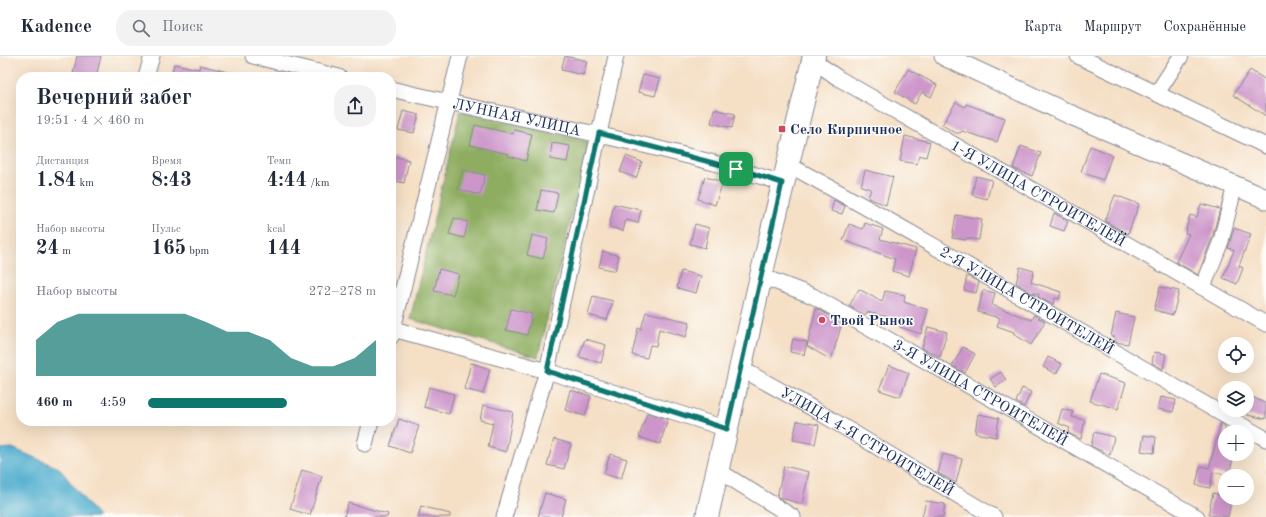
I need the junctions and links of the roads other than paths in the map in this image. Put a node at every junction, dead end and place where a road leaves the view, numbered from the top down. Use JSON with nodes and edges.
{"nodes":[{"id":1,"x":152,"y":56,"type":"edge"},
{"id":2,"x":253,"y":56,"type":"edge"},
{"id":3,"x":460,"y":56,"type":"edge"},
{"id":4,"x":616,"y":56,"type":"edge"},
{"id":5,"x":1078,"y":56,"type":"edge"},
{"id":6,"x":1182,"y":56,"type":"edge"},
{"id":7,"x":948,"y":57,"type":"edge"},
{"id":8,"x":814,"y":58,"type":"edge"},
{"id":9,"x":293,"y":66,"type":"edge"},
{"id":10,"x":147,"y":72,"type":"edge"},
{"id":11,"x":318,"y":72,"type":"edge"},
{"id":12,"x":396,"y":90,"type":"edge"},
{"id":13,"x":1157,"y":93,"type":"junction"},
{"id":14,"x":449,"y":103,"type":"junction"},
{"id":15,"x":599,"y":133,"type":"junction"},
{"id":16,"x":1266,"y":146,"type":"edge"},
{"id":17,"x":785,"y":173,"type":"junction"},
{"id":18,"x":1235,"y":185,"type":"junction"},
{"id":19,"x":1266,"y":199,"type":"edge"},
{"id":20,"x":761,"y":276,"type":"junction"},
{"id":21,"x":1202,"y":287,"type":"junction"},
{"id":22,"x":396,"y":317,"type":"edge"},
{"id":23,"x":1266,"y":324,"type":"edge"},
{"id":24,"x":396,"y":334,"type":"edge"},
{"id":25,"x":740,"y":368,"type":"junction"},
{"id":26,"x":547,"y":371,"type":"junction"},
{"id":27,"x":370,"y":426,"type":"edge"},
{"id":28,"x":727,"y":429,"type":"junction"},
{"id":29,"x":1266,"y":439,"type":"edge"},
{"id":30,"x":365,"y":444,"type":"dead end"},
{"id":31,"x":718,"y":471,"type":"junction"},
{"id":32,"x":504,"y":517,"type":"edge"},
{"id":33,"x":708,"y":517,"type":"edge"},
{"id":34,"x":793,"y":517,"type":"edge"},
{"id":35,"x":994,"y":517,"type":"edge"},
{"id":36,"x":1197,"y":517,"type":"edge"}],
"edges":[{"from":1,"to":10,"type":"street"},
{"from":2,"to":9,"type":"street"},
{"from":3,"to":14,"type":"street"},
{"from":4,"to":15,"type":"street"},
{"from":5,"to":13,"type":"street"},
{"from":6,"to":13,"type":"street"},
{"from":7,"to":18,"type":"street"},
{"from":8,"to":17,"type":"main road"},
{"from":8,"to":21,"type":"street","name":"1-Я УЛИЦА СТРОИТЕЛЕЙ"},
{"from":9,"to":11,"type":"street"},
{"from":12,"to":14,"type":"street","name":"ЛУННАЯ УЛИЦА"},
{"from":13,"to":16,"type":"street"},
{"from":14,"to":15,"type":"street","name":"ЛУННАЯ УЛИЦА"},
{"from":14,"to":22,"type":"street"},
{"from":15,"to":17,"type":"street","name":"ЛУННАЯ УЛИЦА"},
{"from":15,"to":26,"type":"street"},
{"from":17,"to":20,"type":"main road"},
{"from":17,"to":29,"type":"street","name":"2-Я УЛИЦА СТРОИТЕЛЕЙ"},
{"from":18,"to":19,"type":"street"},
{"from":18,"to":21,"type":"street"},
{"from":20,"to":25,"type":"main road"},
{"from":20,"to":36,"type":"street","name":"3-Я УЛИЦА СТРОИТЕЛЕЙ"},
{"from":21,"to":23,"type":"street","name":"1-Я УЛИЦА СТРОИТЕЛЕЙ"},
{"from":24,"to":26,"type":"street"},
{"from":25,"to":28,"type":"main road"},
{"from":25,"to":35,"type":"street","name":"УЛИЦА 4-Я СТРОИТЕЛЕЙ"},
{"from":26,"to":28,"type":"street"},
{"from":26,"to":32,"type":"street"},
{"from":27,"to":30,"type":"street"},
{"from":28,"to":31,"type":"main road"},
{"from":31,"to":33,"type":"main road"},
{"from":31,"to":34,"type":"street"}]}
